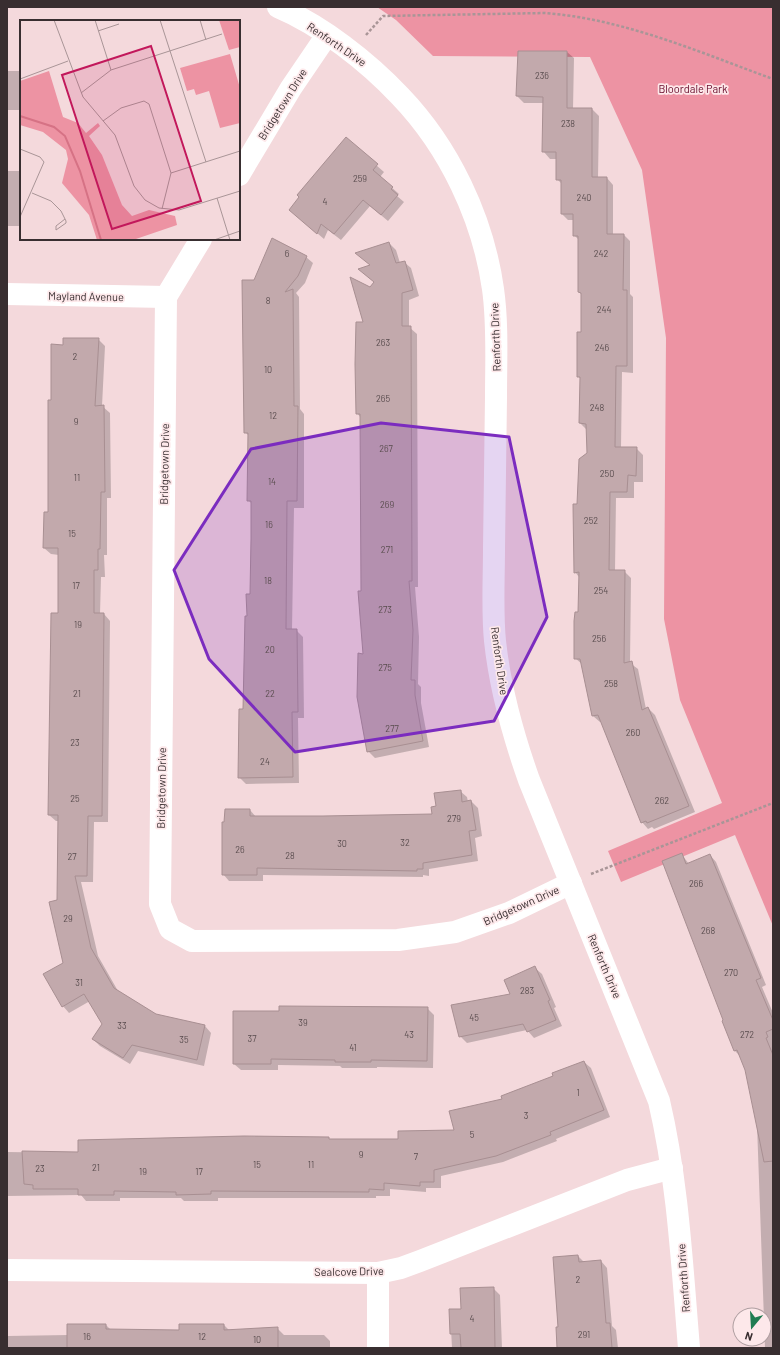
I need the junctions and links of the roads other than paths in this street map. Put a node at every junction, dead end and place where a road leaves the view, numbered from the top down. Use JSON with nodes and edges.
{"nodes":[{"id":1,"x":278,"y":7,"type":"edge"},
{"id":2,"x":327,"y":35,"type":"junction"},
{"id":3,"x":240,"y":173,"type":"edge"},
{"id":4,"x":200,"y":240,"type":"edge"},
{"id":5,"x":7,"y":294,"type":"edge"},
{"id":6,"x":166,"y":297,"type":"junction"},
{"id":7,"x":571,"y":883,"type":"junction"},
{"id":8,"x":672,"y":1168,"type":"junction"},
{"id":9,"x":7,"y":1270,"type":"edge"},
{"id":10,"x":378,"y":1273,"type":"junction"},
{"id":11,"x":378,"y":1348,"type":"edge"},
{"id":12,"x":689,"y":1348,"type":"edge"}],
"edges":[{"from":1,"to":2,"type":"street","name":"Renforth Drive"},
{"from":2,"to":3,"type":"street","name":"Bridgetown Drive"},
{"from":2,"to":7,"type":"street","name":"Renforth Drive"},
{"from":4,"to":6,"type":"street"},
{"from":5,"to":6,"type":"street","name":"Mayland Avenue"},
{"from":6,"to":7,"type":"street","name":"Bridgetown Drive"},
{"from":7,"to":8,"type":"street","name":"Renforth Drive"},
{"from":8,"to":10,"type":"street","name":"Sealcove Drive"},
{"from":8,"to":12,"type":"street","name":"Renforth Drive"},
{"from":9,"to":10,"type":"street","name":"Sealcove Drive"},
{"from":10,"to":11,"type":"street"}]}
